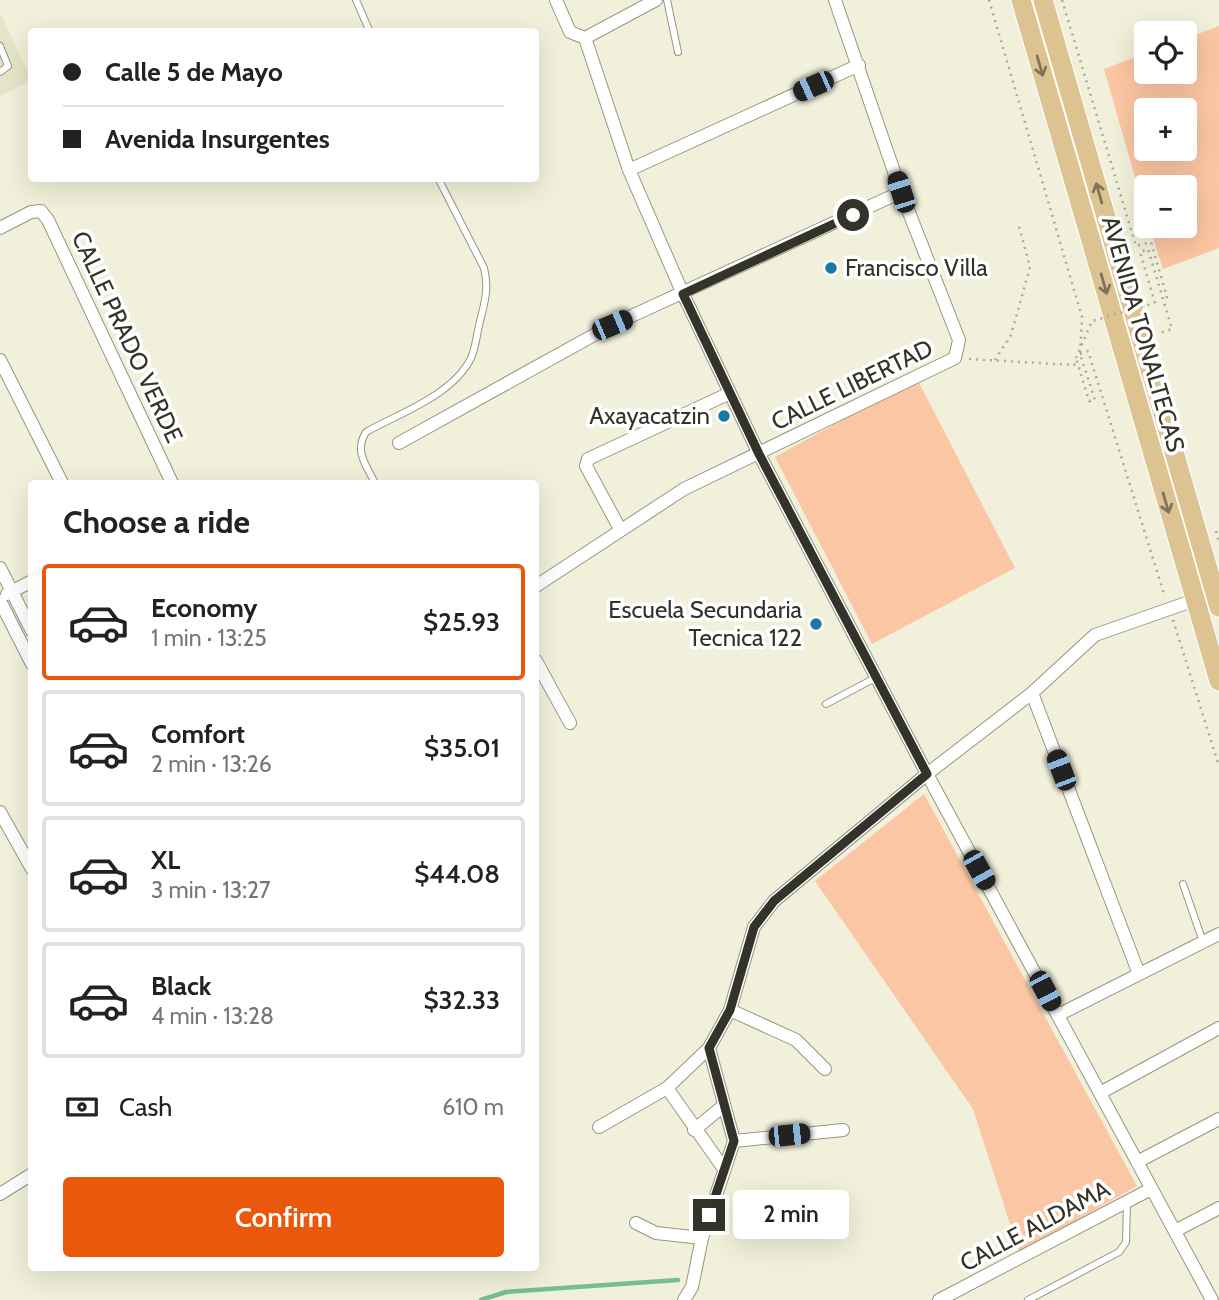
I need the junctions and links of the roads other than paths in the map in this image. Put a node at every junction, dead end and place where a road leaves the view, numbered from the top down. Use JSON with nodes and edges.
{"nodes":[{"id":1,"x":356,"y":0,"type":"edge"},
{"id":2,"x":555,"y":0,"type":"edge"},
{"id":3,"x":656,"y":0,"type":"edge"},
{"id":4,"x":667,"y":0,"type":"edge"},
{"id":5,"x":835,"y":0,"type":"edge"},
{"id":6,"x":1021,"y":0,"type":"edge"},
{"id":7,"x":1043,"y":0,"type":"edge"},
{"id":8,"x":368,"y":28,"type":"edge"},
{"id":9,"x":585,"y":38,"type":"junction"},
{"id":10,"x":0,"y":46,"type":"edge"},
{"id":11,"x":678,"y":52,"type":"dead end"},
{"id":12,"x":859,"y":65,"type":"junction"},
{"id":13,"x":0,"y":72,"type":"edge"},
{"id":14,"x":629,"y":170,"type":"junction"},
{"id":15,"x":440,"y":182,"type":"edge"},
{"id":16,"x":901,"y":192,"type":"junction"},
{"id":17,"x":0,"y":228,"type":"edge"},
{"id":18,"x":683,"y":294,"type":"junction"},
{"id":19,"x":0,"y":360,"type":"edge"},
{"id":20,"x":730,"y":393,"type":"junction"},
{"id":21,"x":399,"y":443,"type":"dead end"},
{"id":22,"x":759,"y":454,"type":"junction"},
{"id":23,"x":60,"y":480,"type":"edge"},
{"id":24,"x":171,"y":480,"type":"edge"},
{"id":25,"x":374,"y":480,"type":"edge"},
{"id":26,"x":620,"y":529,"type":"junction"},
{"id":27,"x":0,"y":568,"type":"edge"},
{"id":28,"x":28,"y":583,"type":"edge"},
{"id":29,"x":539,"y":584,"type":"edge"},
{"id":30,"x":4,"y":597,"type":"edge"},
{"id":31,"x":1195,"y":600,"type":"junction"},
{"id":32,"x":1219,"y":607,"type":"edge"},
{"id":33,"x":28,"y":626,"type":"edge"},
{"id":34,"x":28,"y":654,"type":"edge"},
{"id":35,"x":539,"y":666,"type":"edge"},
{"id":36,"x":877,"y":677,"type":"junction"},
{"id":37,"x":1219,"y":681,"type":"edge"},
{"id":38,"x":1032,"y":693,"type":"junction"},
{"id":39,"x":826,"y":704,"type":"dead end"},
{"id":40,"x":570,"y":723,"type":"dead end"},
{"id":41,"x":927,"y":774,"type":"junction"},
{"id":42,"x":0,"y":812,"type":"edge"},
{"id":43,"x":28,"y":861,"type":"edge"},
{"id":44,"x":1183,"y":884,"type":"dead end"},
{"id":45,"x":1219,"y":934,"type":"edge"},
{"id":46,"x":1203,"y":942,"type":"junction"},
{"id":47,"x":1139,"y":974,"type":"junction"},
{"id":48,"x":730,"y":1010,"type":"junction"},
{"id":49,"x":1058,"y":1015,"type":"junction"},
{"id":50,"x":1219,"y":1028,"type":"edge"},
{"id":51,"x":709,"y":1048,"type":"junction"},
{"id":52,"x":825,"y":1069,"type":"dead end"},
{"id":53,"x":667,"y":1088,"type":"junction"},
{"id":54,"x":1100,"y":1093,"type":"junction"},
{"id":55,"x":722,"y":1107,"type":"junction"},
{"id":56,"x":1219,"y":1119,"type":"edge"},
{"id":57,"x":599,"y":1126,"type":"dead end"},
{"id":58,"x":694,"y":1130,"type":"junction"},
{"id":59,"x":843,"y":1130,"type":"dead end"},
{"id":60,"x":734,"y":1141,"type":"junction"},
{"id":61,"x":1137,"y":1162,"type":"junction"},
{"id":62,"x":724,"y":1168,"type":"junction"},
{"id":63,"x":28,"y":1176,"type":"edge"},
{"id":64,"x":1152,"y":1189,"type":"junction"},
{"id":65,"x":0,"y":1194,"type":"edge"},
{"id":66,"x":1127,"y":1201,"type":"junction"},
{"id":67,"x":1219,"y":1208,"type":"edge"},
{"id":68,"x":636,"y":1223,"type":"dead end"},
{"id":69,"x":1175,"y":1231,"type":"junction"},
{"id":70,"x":702,"y":1238,"type":"junction"},
{"id":71,"x":1214,"y":1297,"type":"edge"},
{"id":72,"x":684,"y":1300,"type":"edge"},
{"id":73,"x":939,"y":1300,"type":"edge"},
{"id":74,"x":1028,"y":1300,"type":"edge"}],
"edges":[{"from":1,"to":8,"type":"lane"},
{"from":2,"to":9,"type":"street"},
{"from":3,"to":9,"type":"street"},
{"from":4,"to":11,"type":"lane"},
{"from":5,"to":12,"type":"street"},
{"from":6,"to":31,"type":"main road","name":"AVENIDA TONALTECAS","one_way":true},
{"from":32,"to":7,"type":"main road","name":"AVENIDA TONALTECAS","one_way":true},
{"from":9,"to":14,"type":"street"},
{"from":10,"to":13,"type":"lane"},
{"from":12,"to":14,"type":"street"},
{"from":12,"to":16,"type":"street"},
{"from":14,"to":18,"type":"street"},
{"from":15,"to":25,"type":"lane"},
{"from":16,"to":18,"type":"street"},
{"from":16,"to":22,"type":"street","name":"CALLE LIBERTAD"},
{"from":17,"to":24,"type":"street","name":"CALLE PRADO VERDE"},
{"from":18,"to":20,"type":"street"},
{"from":18,"to":21,"type":"street"},
{"from":19,"to":23,"type":"street"},
{"from":20,"to":22,"type":"street"},
{"from":20,"to":26,"type":"street"},
{"from":22,"to":26,"type":"street","name":"CALLE LIBERTAD"},
{"from":22,"to":36,"type":"street"},
{"from":26,"to":29,"type":"street","name":"CALLE LIBERTAD"},
{"from":27,"to":30,"type":"street"},
{"from":28,"to":30,"type":"street"},
{"from":30,"to":33,"type":"street"},
{"from":30,"to":34,"type":"street"},
{"from":31,"to":37,"type":"main road","name":"AVENIDA TONALTECAS"},
{"from":31,"to":38,"type":"street"},
{"from":35,"to":40,"type":"street"},
{"from":36,"to":39,"type":"lane"},
{"from":36,"to":41,"type":"street"},
{"from":38,"to":41,"type":"street"},
{"from":38,"to":47,"type":"street"},
{"from":41,"to":48,"type":"street"},
{"from":41,"to":49,"type":"street"},
{"from":42,"to":43,"type":"street"},
{"from":44,"to":46,"type":"lane"},
{"from":45,"to":46,"type":"street"},
{"from":46,"to":47,"type":"street"},
{"from":47,"to":49,"type":"street"},
{"from":48,"to":51,"type":"street"},
{"from":48,"to":52,"type":"street"},
{"from":49,"to":54,"type":"street"},
{"from":50,"to":54,"type":"street"},
{"from":51,"to":53,"type":"street"},
{"from":51,"to":55,"type":"street"},
{"from":53,"to":57,"type":"street"},
{"from":53,"to":58,"type":"street"},
{"from":54,"to":61,"type":"street"},
{"from":55,"to":58,"type":"street"},
{"from":55,"to":60,"type":"street"},
{"from":56,"to":61,"type":"street"},
{"from":58,"to":62,"type":"street"},
{"from":59,"to":60,"type":"street"},
{"from":60,"to":62,"type":"street"},
{"from":61,"to":64,"type":"street"},
{"from":62,"to":70,"type":"street"},
{"from":63,"to":65,"type":"street"},
{"from":64,"to":66,"type":"street","name":"CALLE ALDAMA"},
{"from":64,"to":69,"type":"street"},
{"from":66,"to":73,"type":"street","name":"CALLE ALDAMA"},
{"from":66,"to":74,"type":"lane"},
{"from":67,"to":69,"type":"street"},
{"from":68,"to":70,"type":"street"},
{"from":69,"to":71,"type":"street"},
{"from":70,"to":72,"type":"street"}]}
